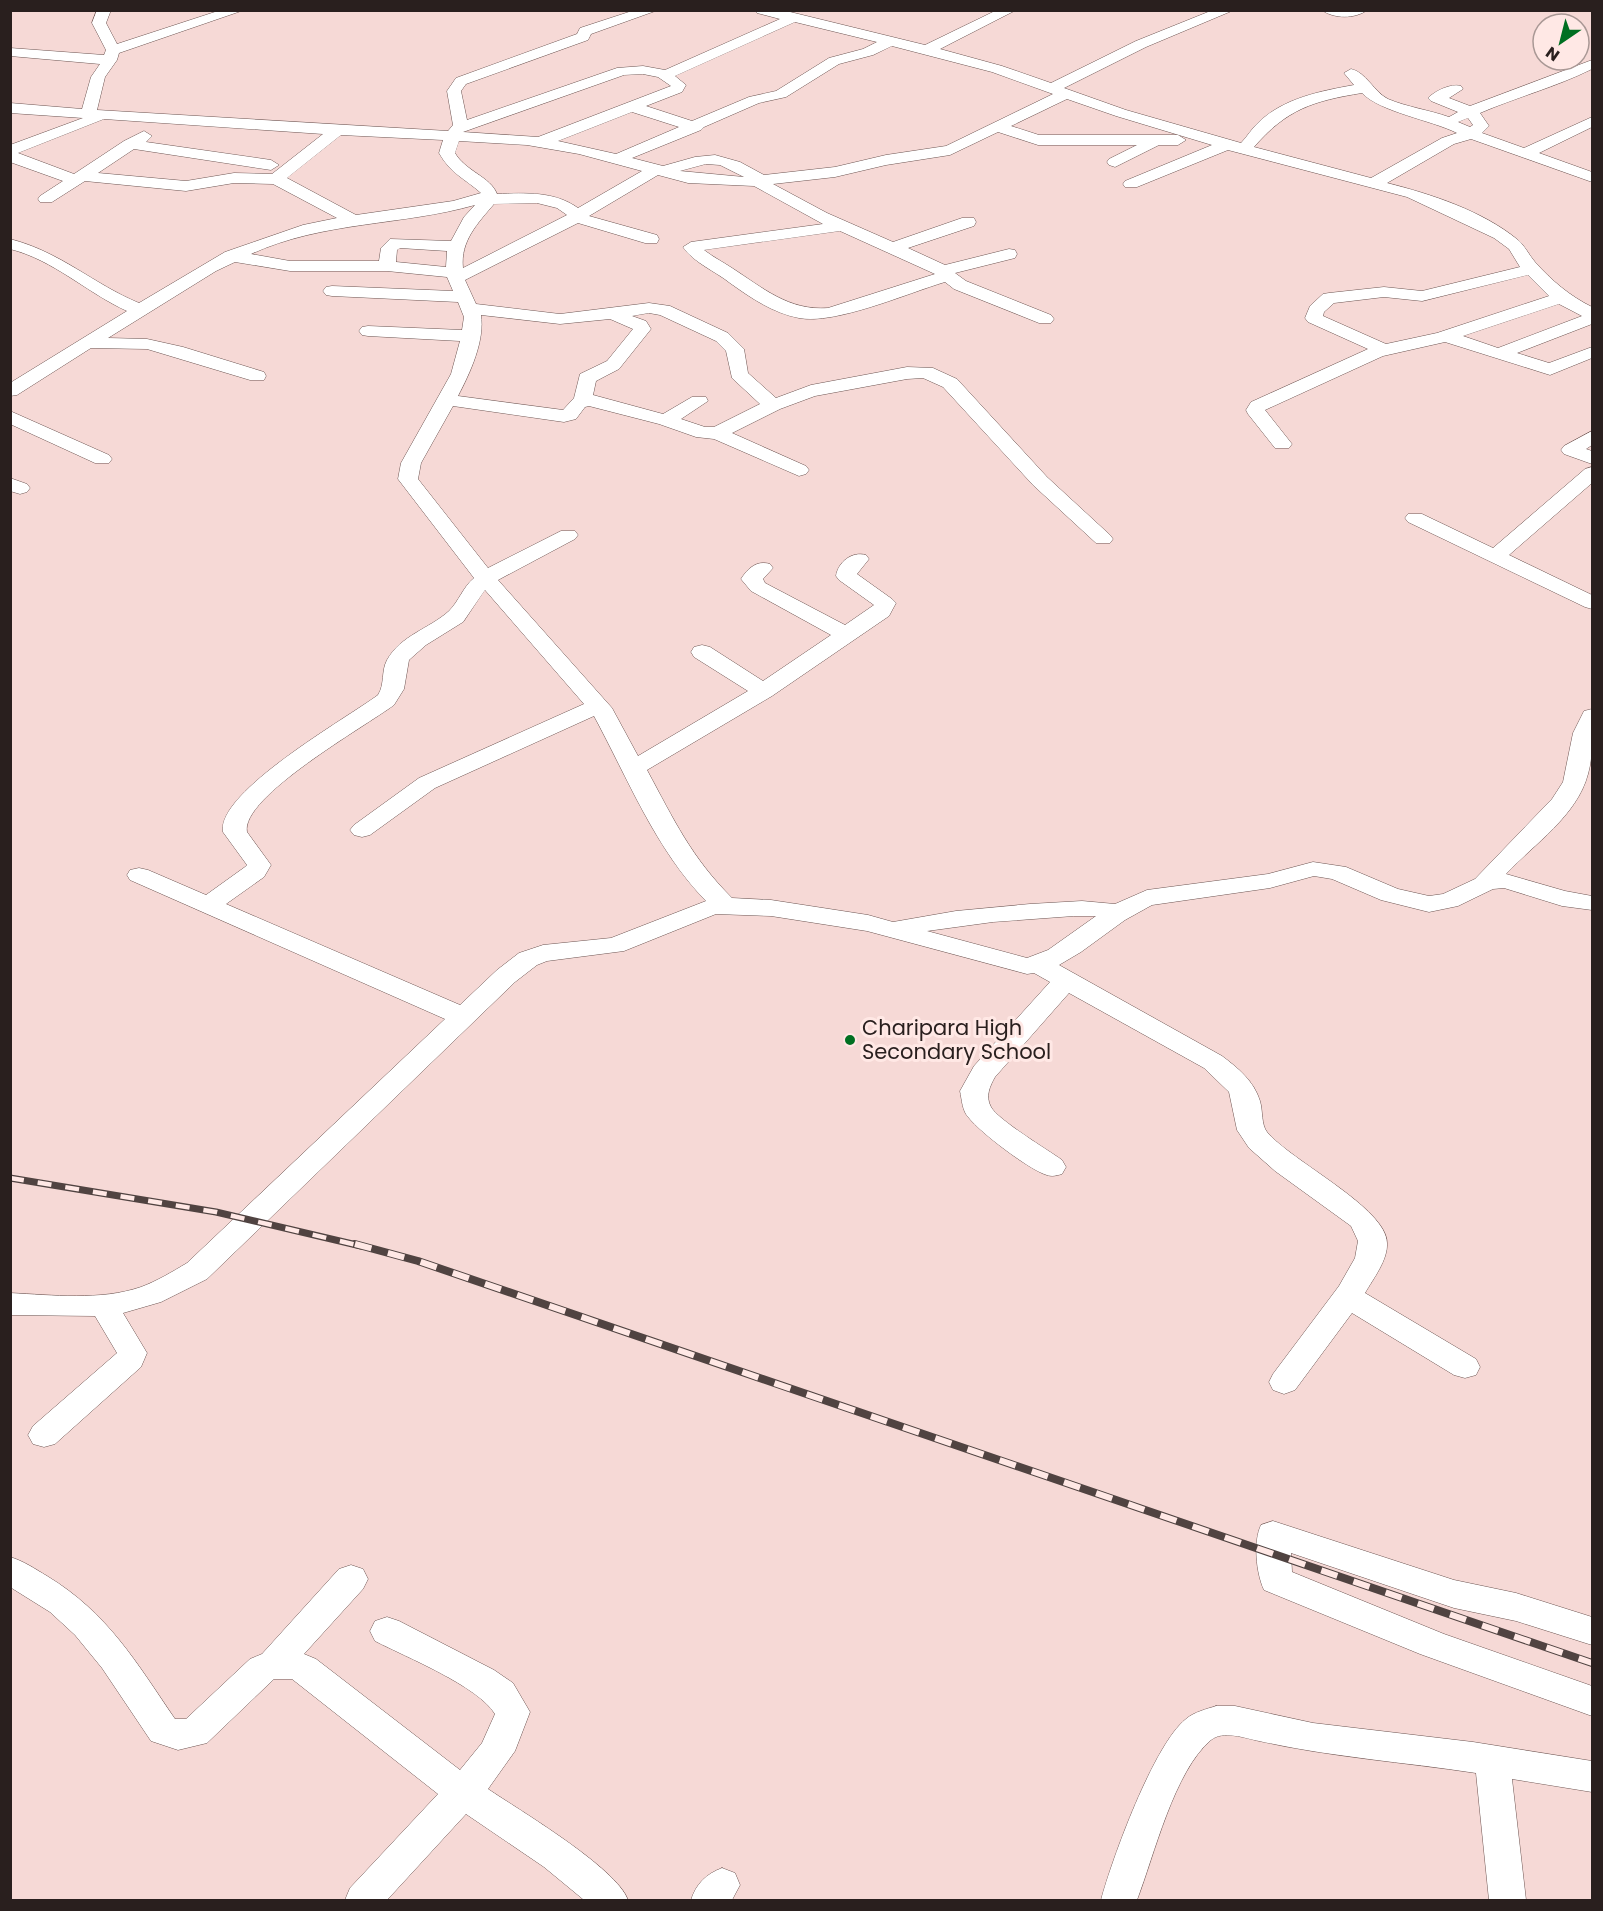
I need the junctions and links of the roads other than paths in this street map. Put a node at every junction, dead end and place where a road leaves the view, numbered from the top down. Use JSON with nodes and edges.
{"nodes":[{"id":1,"x":104,"y":10,"type":"edge"},
{"id":2,"x":190,"y":10,"type":"edge"},
{"id":3,"x":237,"y":10,"type":"edge"},
{"id":4,"x":651,"y":10,"type":"edge"},
{"id":5,"x":762,"y":10,"type":"edge"},
{"id":6,"x":818,"y":10,"type":"edge"},
{"id":7,"x":1010,"y":10,"type":"edge"},
{"id":8,"x":1227,"y":10,"type":"edge"},
{"id":9,"x":1329,"y":10,"type":"edge"},
{"id":10,"x":1360,"y":10,"type":"edge"},
{"id":11,"x":793,"y":20,"type":"junction"},
{"id":12,"x":153,"y":22,"type":"dead end"},
{"id":13,"x":136,"y":27,"type":"dead end"},
{"id":14,"x":890,"y":42,"type":"junction"},
{"id":15,"x":110,"y":49,"type":"junction"},
{"id":16,"x":926,"y":50,"type":"junction"},
{"id":17,"x":10,"y":52,"type":"edge"},
{"id":18,"x":1592,"y":66,"type":"edge"},
{"id":19,"x":1351,"y":73,"type":"dead end"},
{"id":20,"x":667,"y":75,"type":"junction"},
{"id":21,"x":1364,"y":88,"type":"junction"},
{"id":22,"x":1456,"y":89,"type":"dead end"},
{"id":23,"x":1058,"y":92,"type":"junction"},
{"id":24,"x":629,"y":106,"type":"junction"},
{"id":25,"x":10,"y":108,"type":"edge"},
{"id":26,"x":1472,"y":111,"type":"junction"},
{"id":27,"x":88,"y":114,"type":"junction"},
{"id":28,"x":105,"y":115,"type":"junction"},
{"id":29,"x":1017,"y":117,"type":"junction"},
{"id":30,"x":170,"y":120,"type":"junction"},
{"id":31,"x":1448,"y":122,"type":"junction"},
{"id":32,"x":250,"y":126,"type":"junction"},
{"id":33,"x":696,"y":127,"type":"junction"},
{"id":34,"x":997,"y":127,"type":"junction"},
{"id":35,"x":1588,"y":127,"type":"edge"},
{"id":36,"x":1178,"y":129,"type":"junction"},
{"id":37,"x":338,"y":130,"type":"junction"},
{"id":38,"x":457,"y":131,"type":"junction"},
{"id":39,"x":1471,"y":134,"type":"junction"},
{"id":40,"x":1158,"y":140,"type":"junction"},
{"id":41,"x":1109,"y":141,"type":"junction"},
{"id":42,"x":540,"y":142,"type":"junction"},
{"id":43,"x":1222,"y":142,"type":"junction"},
{"id":44,"x":130,"y":144,"type":"junction"},
{"id":45,"x":1244,"y":149,"type":"junction"},
{"id":46,"x":10,"y":150,"type":"edge"},
{"id":47,"x":1526,"y":153,"type":"junction"},
{"id":48,"x":10,"y":156,"type":"edge"},
{"id":49,"x":208,"y":156,"type":"junction"},
{"id":50,"x":619,"y":158,"type":"junction"},
{"id":51,"x":289,"y":168,"type":"junction"},
{"id":52,"x":660,"y":170,"type":"junction"},
{"id":53,"x":1593,"y":177,"type":"edge"},
{"id":54,"x":79,"y":178,"type":"junction"},
{"id":55,"x":276,"y":179,"type":"junction"},
{"id":56,"x":760,"y":181,"type":"junction"},
{"id":57,"x":1131,"y":184,"type":"dead end"},
{"id":58,"x":1373,"y":184,"type":"junction"},
{"id":59,"x":487,"y":198,"type":"junction"},
{"id":60,"x":46,"y":199,"type":"dead end"},
{"id":61,"x":578,"y":216,"type":"junction"},
{"id":62,"x":353,"y":220,"type":"junction"},
{"id":63,"x":968,"y":222,"type":"dead end"},
{"id":64,"x":842,"y":226,"type":"junction"},
{"id":65,"x":651,"y":239,"type":"dead end"},
{"id":66,"x":10,"y":244,"type":"edge"},
{"id":67,"x":456,"y":246,"type":"junction"},
{"id":68,"x":892,"y":249,"type":"junction"},
{"id":69,"x":1009,"y":254,"type":"dead end"},
{"id":70,"x":231,"y":256,"type":"junction"},
{"id":71,"x":387,"y":266,"type":"junction"},
{"id":72,"x":1532,"y":269,"type":"junction"},
{"id":73,"x":946,"y":273,"type":"junction"},
{"id":74,"x":332,"y":291,"type":"dead end"},
{"id":75,"x":463,"y":293,"type":"junction"},
{"id":76,"x":1562,"y":297,"type":"junction"},
{"id":77,"x":370,"y":309,"type":"dead end"},
{"id":78,"x":141,"y":310,"type":"junction"},
{"id":79,"x":612,"y":314,"type":"junction"},
{"id":80,"x":1593,"y":316,"type":"edge"},
{"id":81,"x":1045,"y":319,"type":"dead end"},
{"id":82,"x":368,"y":331,"type":"dead end"},
{"id":83,"x":469,"y":336,"type":"junction"},
{"id":84,"x":1447,"y":336,"type":"junction"},
{"id":85,"x":89,"y":343,"type":"junction"},
{"id":86,"x":1384,"y":350,"type":"junction"},
{"id":87,"x":1593,"y":352,"type":"edge"},
{"id":88,"x":1499,"y":354,"type":"junction"},
{"id":89,"x":257,"y":376,"type":"dead end"},
{"id":90,"x":10,"y":391,"type":"edge"},
{"id":91,"x":447,"y":400,"type":"junction"},
{"id":92,"x":583,"y":401,"type":"junction"},
{"id":93,"x":699,"y":401,"type":"dead end"},
{"id":94,"x":772,"y":405,"type":"junction"},
{"id":95,"x":10,"y":417,"type":"edge"},
{"id":96,"x":666,"y":420,"type":"junction"},
{"id":97,"x":717,"y":433,"type":"junction"},
{"id":98,"x":1593,"y":437,"type":"edge"},
{"id":99,"x":1282,"y":444,"type":"dead end"},
{"id":100,"x":1593,"y":458,"type":"edge"},
{"id":101,"x":102,"y":459,"type":"dead end"},
{"id":102,"x":798,"y":470,"type":"dead end"},
{"id":103,"x":1593,"y":473,"type":"edge"},
{"id":104,"x":1414,"y":518,"type":"dead end"},
{"id":105,"x":568,"y":535,"type":"dead end"},
{"id":106,"x":1103,"y":539,"type":"dead end"},
{"id":107,"x":1496,"y":556,"type":"junction"},
{"id":108,"x":859,"y":559,"type":"dead end"},
{"id":109,"x":763,"y":568,"type":"dead end"},
{"id":110,"x":486,"y":579,"type":"junction"},
{"id":111,"x":1593,"y":603,"type":"edge"},
{"id":112,"x":847,"y":635,"type":"junction"},
{"id":113,"x":702,"y":652,"type":"dead end"},
{"id":114,"x":764,"y":691,"type":"junction"},
{"id":115,"x":598,"y":706,"type":"junction"},
{"id":116,"x":1593,"y":716,"type":"edge"},
{"id":117,"x":634,"y":768,"type":"junction"},
{"id":118,"x":362,"y":830,"type":"dead end"},
{"id":119,"x":139,"y":875,"type":"dead end"},
{"id":120,"x":1484,"y":884,"type":"junction"},
{"id":121,"x":1593,"y":903,"type":"edge"},
{"id":122,"x":208,"y":905,"type":"junction"},
{"id":123,"x":725,"y":905,"type":"junction"},
{"id":124,"x":1117,"y":912,"type":"junction"},
{"id":125,"x":892,"y":928,"type":"junction"},
{"id":126,"x":1039,"y":965,"type":"junction"},
{"id":127,"x":1066,"y":980,"type":"junction"},
{"id":128,"x":464,"y":1017,"type":"junction"},
{"id":129,"x":1052,"y":1167,"type":"dead end"},
{"id":130,"x":1347,"y":1296,"type":"junction"},
{"id":131,"x":10,"y":1304,"type":"edge"},
{"id":132,"x":104,"y":1306,"type":"junction"},
{"id":133,"x":1465,"y":1367,"type":"dead end"},
{"id":134,"x":1284,"y":1382,"type":"dead end"},
{"id":135,"x":44,"y":1436,"type":"dead end"},
{"id":136,"x":10,"y":1570,"type":"edge"},
{"id":137,"x":351,"y":1579,"type":"dead end"},
{"id":138,"x":387,"y":1631,"type":"dead end"},
{"id":139,"x":1593,"y":1631,"type":"edge"},
{"id":140,"x":275,"y":1663,"type":"junction"},
{"id":141,"x":1593,"y":1701,"type":"edge"},
{"id":142,"x":1492,"y":1760,"type":"junction"},
{"id":143,"x":1593,"y":1777,"type":"edge"},
{"id":144,"x":462,"y":1792,"type":"junction"},
{"id":145,"x":363,"y":1900,"type":"edge"},
{"id":146,"x":610,"y":1900,"type":"edge"},
{"id":147,"x":1119,"y":1900,"type":"edge"},
{"id":148,"x":1507,"y":1900,"type":"edge"}],
"edges":[{"from":1,"to":15,"type":"street"},
{"from":2,"to":12,"type":"street"},
{"from":3,"to":15,"type":"street"},
{"from":4,"to":38,"type":"street"},
{"from":5,"to":11,"type":"street"},
{"from":6,"to":11,"type":"street"},
{"from":7,"to":16,"type":"street"},
{"from":8,"to":23,"type":"street"},
{"from":9,"to":10,"type":"street"},
{"from":11,"to":14,"type":"street"},
{"from":11,"to":20,"type":"street"},
{"from":13,"to":15,"type":"street"},
{"from":14,"to":16,"type":"street"},
{"from":14,"to":33,"type":"street"},
{"from":15,"to":17,"type":"street"},
{"from":15,"to":27,"type":"street"},
{"from":16,"to":23,"type":"street"},
{"from":18,"to":26,"type":"street"},
{"from":19,"to":21,"type":"street"},
{"from":20,"to":24,"type":"street"},
{"from":20,"to":38,"type":"street"},
{"from":21,"to":31,"type":"street"},
{"from":21,"to":45,"type":"street"},
{"from":22,"to":26,"type":"street"},
{"from":23,"to":29,"type":"street"},
{"from":23,"to":36,"type":"street"},
{"from":24,"to":33,"type":"street"},
{"from":24,"to":42,"type":"street"},
{"from":25,"to":27,"type":"street"},
{"from":26,"to":31,"type":"street"},
{"from":26,"to":39,"type":"street"},
{"from":27,"to":28,"type":"street"},
{"from":28,"to":30,"type":"street"},
{"from":28,"to":46,"type":"street"},
{"from":29,"to":34,"type":"street"},
{"from":29,"to":41,"type":"street"},
{"from":30,"to":32,"type":"street"},
{"from":30,"to":44,"type":"street"},
{"from":31,"to":39,"type":"street"},
{"from":32,"to":37,"type":"street"},
{"from":32,"to":49,"type":"street"},
{"from":33,"to":50,"type":"street"},
{"from":34,"to":41,"type":"street"},
{"from":34,"to":56,"type":"street"},
{"from":35,"to":47,"type":"street"},
{"from":36,"to":40,"type":"street"},
{"from":36,"to":43,"type":"street"},
{"from":37,"to":38,"type":"street"},
{"from":37,"to":51,"type":"street"},
{"from":38,"to":42,"type":"street"},
{"from":38,"to":59,"type":"street"},
{"from":39,"to":47,"type":"street"},
{"from":39,"to":58,"type":"street"},
{"from":40,"to":41,"type":"street"},
{"from":40,"to":41,"type":"street"},
{"from":40,"to":43,"type":"street"},
{"from":42,"to":50,"type":"street"},
{"from":43,"to":45,"type":"street"},
{"from":43,"to":57,"type":"street"},
{"from":44,"to":49,"type":"street"},
{"from":44,"to":54,"type":"street"},
{"from":45,"to":58,"type":"street"},
{"from":47,"to":53,"type":"street"},
{"from":48,"to":54,"type":"street"},
{"from":49,"to":51,"type":"street"},
{"from":50,"to":52,"type":"street"},
{"from":51,"to":55,"type":"street"},
{"from":52,"to":56,"type":"street"},
{"from":52,"to":56,"type":"street"},
{"from":52,"to":61,"type":"street"},
{"from":54,"to":55,"type":"street"},
{"from":54,"to":60,"type":"street"},
{"from":55,"to":62,"type":"street"},
{"from":56,"to":64,"type":"street"},
{"from":58,"to":72,"type":"street"},
{"from":59,"to":61,"type":"street"},
{"from":59,"to":62,"type":"street"},
{"from":59,"to":67,"type":"street"},
{"from":61,"to":65,"type":"street"},
{"from":61,"to":75,"type":"street"},
{"from":62,"to":70,"type":"street"},
{"from":63,"to":68,"type":"street"},
{"from":64,"to":68,"type":"street"},
{"from":64,"to":73,"type":"street"},
{"from":66,"to":78,"type":"street"},
{"from":67,"to":71,"type":"street"},
{"from":67,"to":75,"type":"street"},
{"from":68,"to":73,"type":"street"},
{"from":69,"to":73,"type":"street"},
{"from":70,"to":71,"type":"street"},
{"from":70,"to":78,"type":"street"},
{"from":71,"to":75,"type":"street"},
{"from":72,"to":76,"type":"street"},
{"from":72,"to":86,"type":"street"},
{"from":73,"to":81,"type":"street"},
{"from":74,"to":75,"type":"street"},
{"from":75,"to":77,"type":"street"},
{"from":75,"to":79,"type":"street"},
{"from":75,"to":83,"type":"street"},
{"from":76,"to":80,"type":"street"},
{"from":76,"to":84,"type":"street"},
{"from":78,"to":85,"type":"street"},
{"from":79,"to":92,"type":"street"},
{"from":79,"to":94,"type":"street"},
{"from":80,"to":88,"type":"street"},
{"from":82,"to":83,"type":"street"},
{"from":83,"to":91,"type":"street"},
{"from":84,"to":86,"type":"street"},
{"from":84,"to":88,"type":"street"},
{"from":85,"to":89,"type":"street"},
{"from":85,"to":90,"type":"street"},
{"from":86,"to":99,"type":"street"},
{"from":87,"to":88,"type":"street"},
{"from":91,"to":92,"type":"street"},
{"from":91,"to":110,"type":"street"},
{"from":92,"to":96,"type":"street"},
{"from":93,"to":96,"type":"street"},
{"from":94,"to":97,"type":"street"},
{"from":94,"to":106,"type":"street"},
{"from":95,"to":101,"type":"street"},
{"from":96,"to":97,"type":"street"},
{"from":97,"to":102,"type":"street"},
{"from":98,"to":100,"type":"street"},
{"from":103,"to":107,"type":"street"},
{"from":104,"to":107,"type":"street"},
{"from":105,"to":110,"type":"street"},
{"from":107,"to":111,"type":"street"},
{"from":108,"to":112,"type":"street"},
{"from":109,"to":112,"type":"street"},
{"from":110,"to":115,"type":"street"},
{"from":110,"to":122,"type":"street"},
{"from":112,"to":114,"type":"street"},
{"from":113,"to":114,"type":"street"},
{"from":114,"to":117,"type":"street"},
{"from":115,"to":117,"type":"street"},
{"from":115,"to":118,"type":"street"},
{"from":116,"to":120,"type":"street"},
{"from":117,"to":123,"type":"street"},
{"from":119,"to":122,"type":"street"},
{"from":120,"to":121,"type":"street"},
{"from":120,"to":124,"type":"street"},
{"from":122,"to":128,"type":"street"},
{"from":123,"to":125,"type":"street"},
{"from":123,"to":128,"type":"street"},
{"from":124,"to":125,"type":"street"},
{"from":124,"to":126,"type":"street"},
{"from":125,"to":126,"type":"street"},
{"from":126,"to":127,"type":"street"},
{"from":127,"to":129,"type":"street"},
{"from":127,"to":130,"type":"street"},
{"from":128,"to":132,"type":"street"},
{"from":130,"to":133,"type":"street"},
{"from":130,"to":134,"type":"street"},
{"from":131,"to":132,"type":"street"},
{"from":132,"to":135,"type":"street"},
{"from":136,"to":140,"type":"street"},
{"from":137,"to":140,"type":"street"},
{"from":138,"to":144,"type":"street"},
{"from":139,"to":141,"type":"street"},
{"from":140,"to":144,"type":"street"},
{"from":142,"to":143,"type":"street"},
{"from":142,"to":147,"type":"street"},
{"from":142,"to":148,"type":"street"},
{"from":144,"to":145,"type":"street"},
{"from":144,"to":146,"type":"street"}]}
